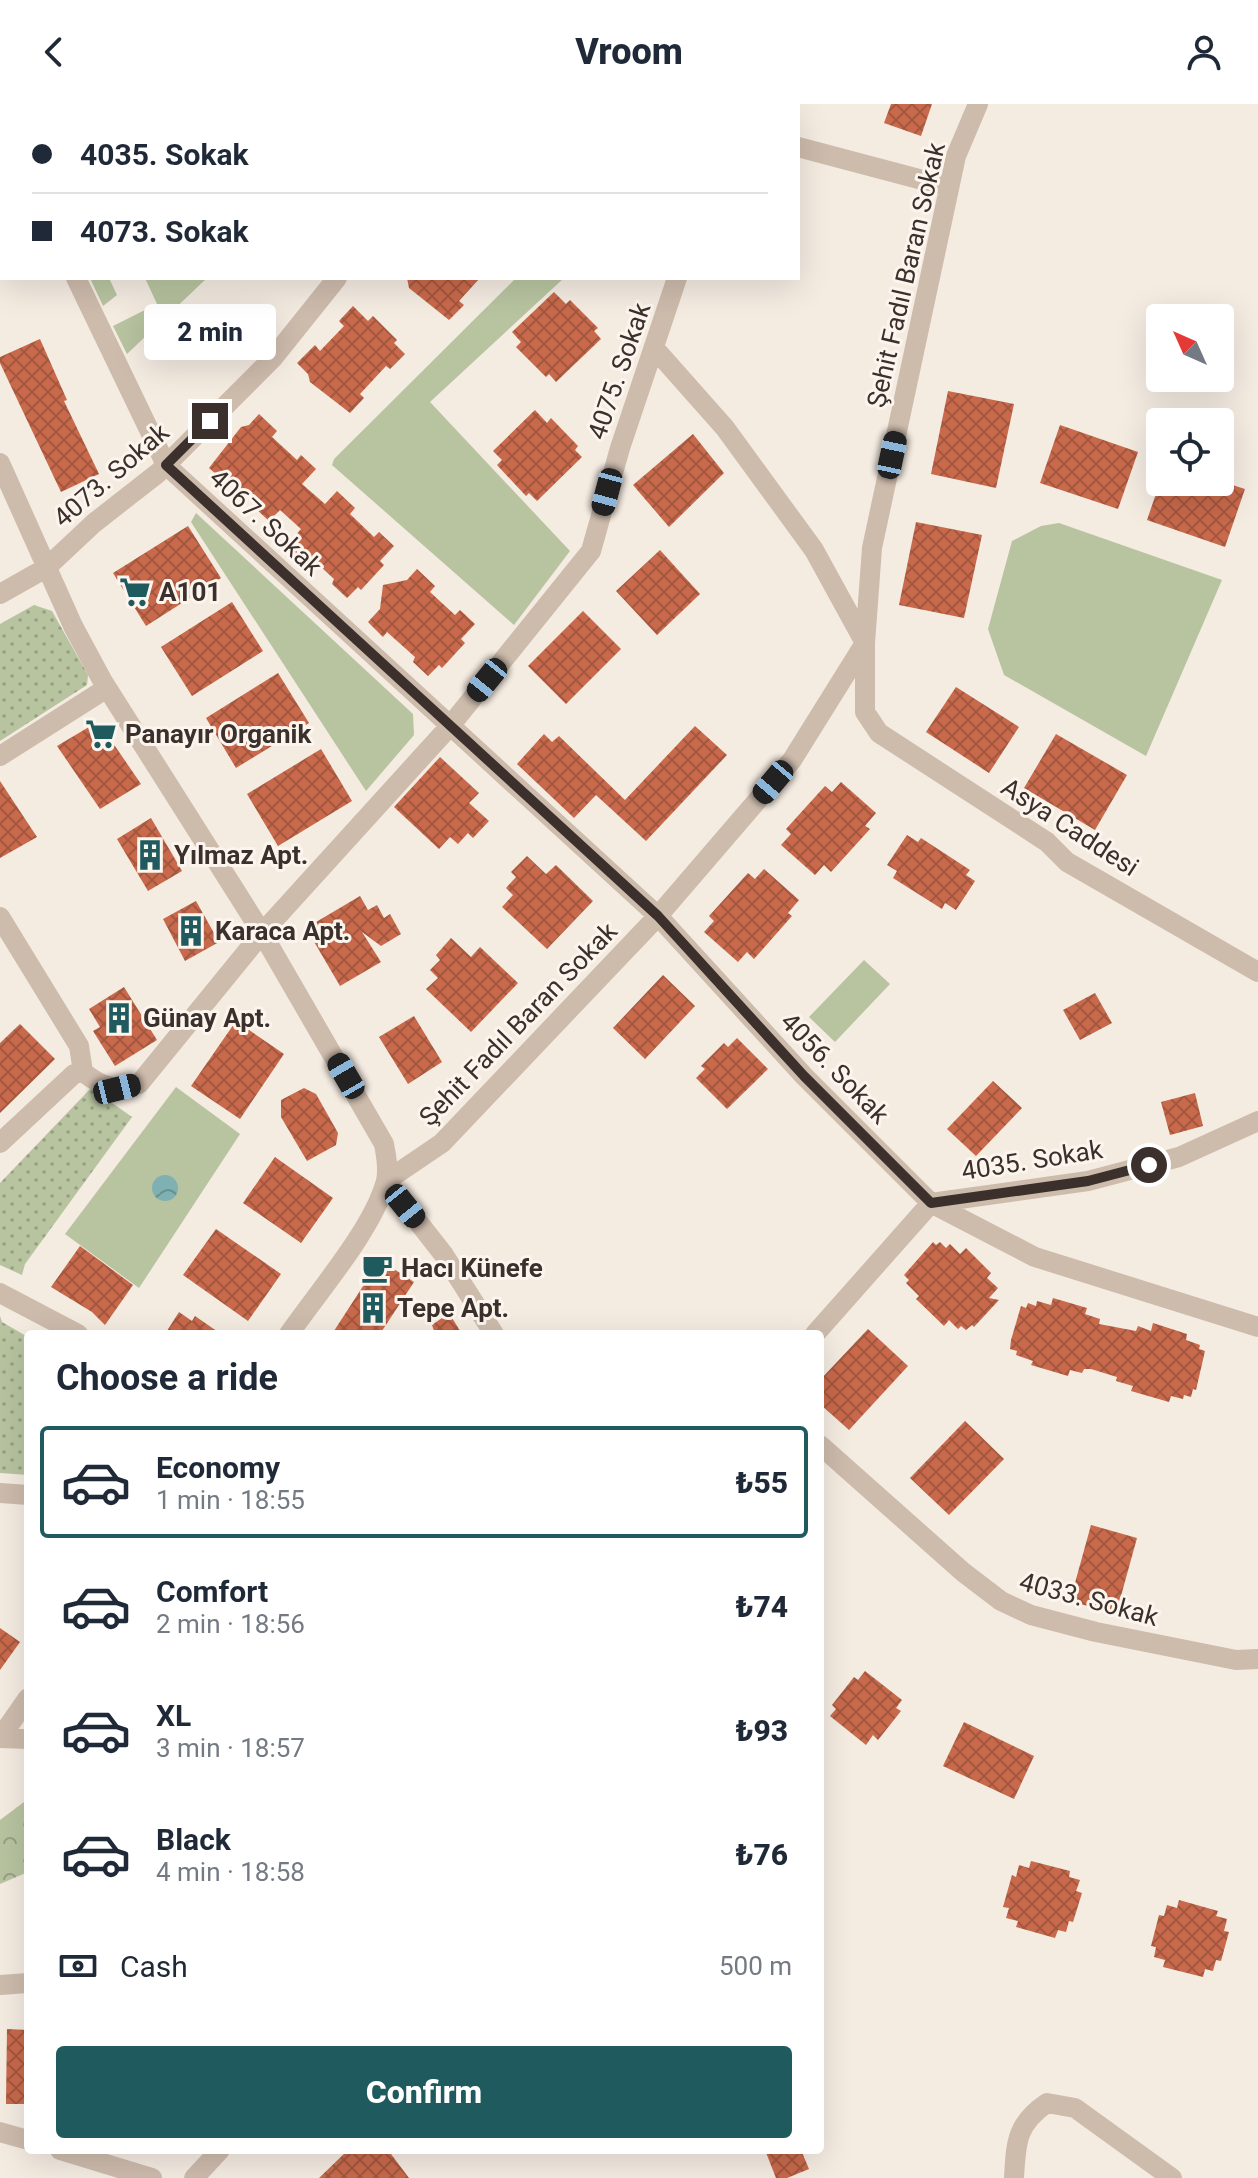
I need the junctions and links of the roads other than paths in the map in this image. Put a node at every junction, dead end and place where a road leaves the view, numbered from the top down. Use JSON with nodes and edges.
{"nodes":[{"id":1,"x":978,"y":104,"type":"edge"},
{"id":2,"x":800,"y":148,"type":"edge"},
{"id":3,"x":949,"y":187,"type":"junction"},
{"id":4,"x":77,"y":280,"type":"edge"},
{"id":5,"x":335,"y":280,"type":"edge"},
{"id":6,"x":676,"y":280,"type":"edge"},
{"id":7,"x":655,"y":349,"type":"junction"},
{"id":8,"x":0,"y":463,"type":"edge"},
{"id":9,"x":166,"y":465,"type":"junction"},
{"id":10,"x":46,"y":568,"type":"junction"},
{"id":11,"x":0,"y":594,"type":"edge"},
{"id":12,"x":865,"y":643,"type":"junction"},
{"id":13,"x":107,"y":688,"type":"junction"},
{"id":14,"x":450,"y":726,"type":"junction"},
{"id":15,"x":0,"y":756,"type":"edge"},
{"id":16,"x":658,"y":916,"type":"junction"},
{"id":17,"x":0,"y":917,"type":"edge"},
{"id":18,"x":262,"y":933,"type":"junction"},
{"id":19,"x":1258,"y":972,"type":"edge"},
{"id":20,"x":83,"y":1072,"type":"junction"},
{"id":21,"x":1258,"y":1121,"type":"edge"},
{"id":22,"x":0,"y":1143,"type":"edge"},
{"id":23,"x":386,"y":1181,"type":"junction"},
{"id":24,"x":931,"y":1203,"type":"junction"},
{"id":25,"x":0,"y":1293,"type":"edge"},
{"id":26,"x":1258,"y":1327,"type":"edge"},
{"id":27,"x":70,"y":1330,"type":"edge"},
{"id":28,"x":292,"y":1330,"type":"edge"},
{"id":29,"x":491,"y":1330,"type":"edge"},
{"id":30,"x":819,"y":1330,"type":"edge"},
{"id":31,"x":824,"y":1449,"type":"edge"},
{"id":32,"x":0,"y":1493,"type":"edge"},
{"id":33,"x":24,"y":1495,"type":"edge"},
{"id":34,"x":1258,"y":1659,"type":"edge"},
{"id":35,"x":24,"y":1704,"type":"edge"},
{"id":36,"x":0,"y":1738,"type":"edge"},
{"id":37,"x":24,"y":1739,"type":"edge"},
{"id":38,"x":24,"y":1983,"type":"edge"},
{"id":39,"x":0,"y":1985,"type":"edge"},
{"id":40,"x":0,"y":2132,"type":"edge"},
{"id":41,"x":24,"y":2139,"type":"edge"},
{"id":42,"x":73,"y":2154,"type":"edge"},
{"id":43,"x":216,"y":2154,"type":"edge"},
{"id":44,"x":152,"y":2178,"type":"edge"},
{"id":45,"x":194,"y":2178,"type":"edge"},
{"id":46,"x":1014,"y":2178,"type":"edge"},
{"id":47,"x":1172,"y":2178,"type":"edge"}],
"edges":[{"from":1,"to":3,"type":"street","name":"Şehit Fadıl Baran Sokak"},
{"from":2,"to":3,"type":"street"},
{"from":3,"to":12,"type":"street","name":"Şehit Fadıl Baran Sokak"},
{"from":4,"to":9,"type":"street","name":"4067. Sokak"},
{"from":5,"to":9,"type":"street","name":"4073. Sokak"},
{"from":6,"to":7,"type":"street","name":"4075. Sokak"},
{"from":7,"to":12,"type":"street"},
{"from":7,"to":14,"type":"street","name":"4075. Sokak"},
{"from":8,"to":10,"type":"street"},
{"from":9,"to":10,"type":"street","name":"4073. Sokak"},
{"from":9,"to":14,"type":"street","name":"4067. Sokak"},
{"from":10,"to":11,"type":"street","name":"4073. Sokak"},
{"from":10,"to":13,"type":"street"},
{"from":12,"to":16,"type":"street","name":"Şehit Fadıl Baran Sokak"},
{"from":12,"to":19,"type":"street","name":"Asya Caddesi"},
{"from":13,"to":15,"type":"street"},
{"from":13,"to":18,"type":"street"},
{"from":14,"to":16,"type":"street","name":"4056. Sokak"},
{"from":14,"to":18,"type":"street","name":"4075. Sokak"},
{"from":16,"to":23,"type":"street","name":"Şehit Fadıl Baran Sokak"},
{"from":16,"to":24,"type":"street","name":"4056. Sokak"},
{"from":17,"to":20,"type":"street"},
{"from":18,"to":20,"type":"street","name":"4075. Sokak"},
{"from":18,"to":23,"type":"street"},
{"from":20,"to":22,"type":"street"},
{"from":21,"to":24,"type":"street","name":"4035. Sokak"},
{"from":23,"to":28,"type":"street"},
{"from":23,"to":29,"type":"street"},
{"from":24,"to":26,"type":"street","name":"4056. Sokak"},
{"from":24,"to":30,"type":"street","name":"4035. Sokak"},
{"from":25,"to":27,"type":"street"},
{"from":31,"to":34,"type":"street","name":"4033. Sokak"},
{"from":32,"to":33,"type":"street"},
{"from":35,"to":36,"type":"street"},
{"from":36,"to":37,"type":"street"},
{"from":38,"to":39,"type":"street"},
{"from":40,"to":41,"type":"street"},
{"from":42,"to":44,"type":"street"},
{"from":43,"to":45,"type":"street"},
{"from":46,"to":47,"type":"street"}]}
